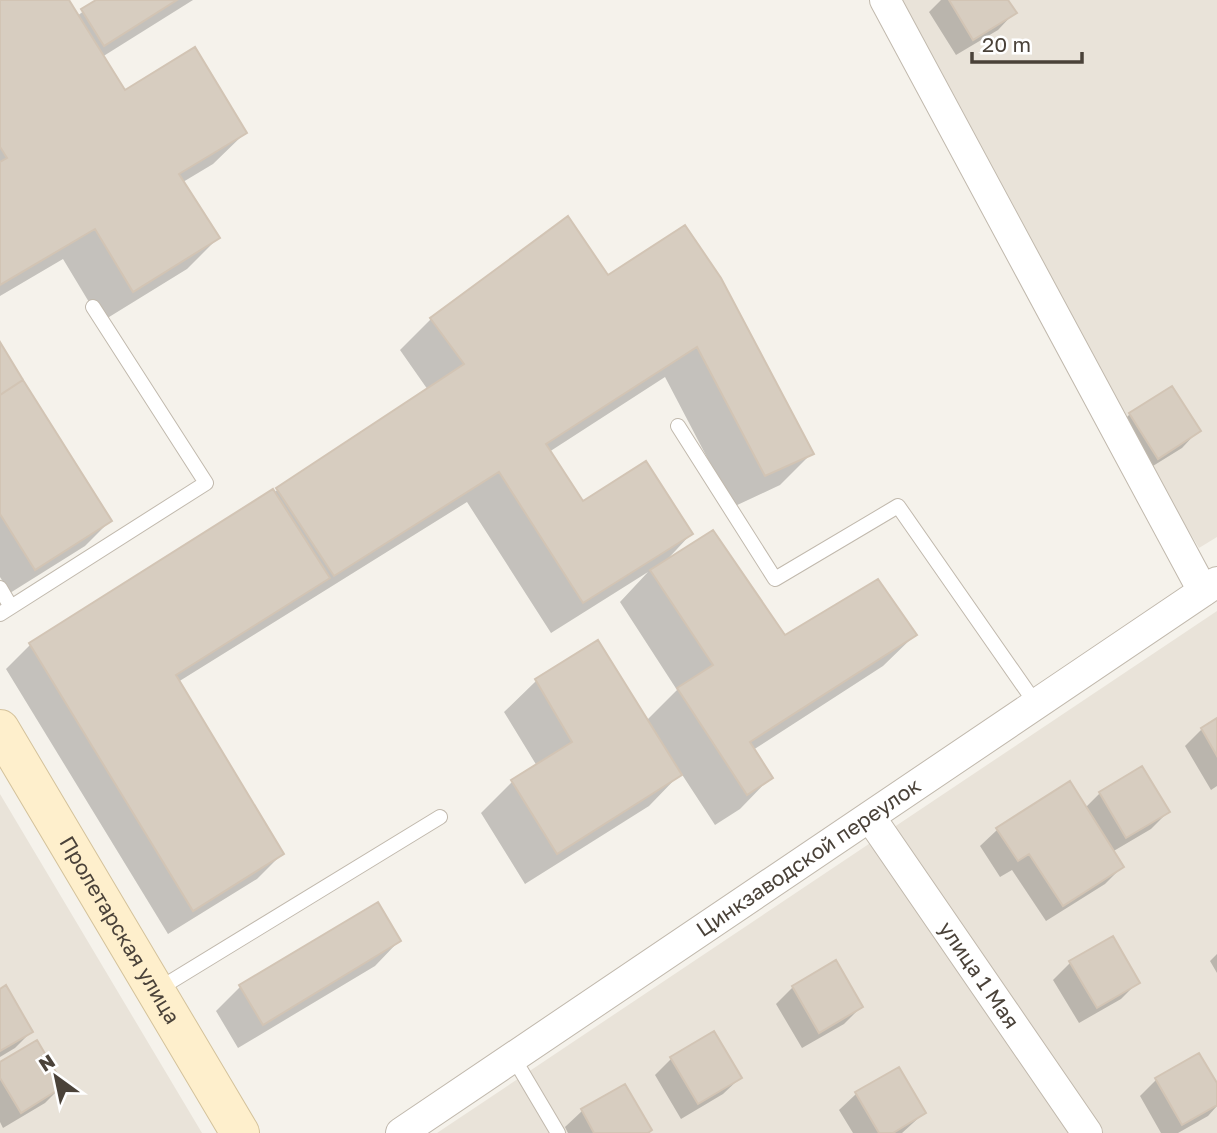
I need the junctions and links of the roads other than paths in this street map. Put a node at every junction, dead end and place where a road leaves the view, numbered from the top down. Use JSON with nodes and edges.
{"nodes":[{"id":1,"x":886,"y":0,"type":"edge"},
{"id":2,"x":93,"y":307,"type":"dead end"},
{"id":3,"x":678,"y":426,"type":"dead end"},
{"id":4,"x":1210,"y":587,"type":"edge"},
{"id":5,"x":0,"y":588,"type":"edge"},
{"id":6,"x":6,"y":610,"type":"edge"},
{"id":7,"x":1036,"y":704,"type":"junction"},
{"id":8,"x":0,"y":729,"type":"edge"},
{"id":9,"x":440,"y":817,"type":"dead end"},
{"id":10,"x":870,"y":817,"type":"junction"},
{"id":11,"x":156,"y":991,"type":"junction"},
{"id":12,"x":513,"y":1058,"type":"junction"},
{"id":13,"x":240,"y":1133,"type":"edge"},
{"id":14,"x":401,"y":1133,"type":"edge"},
{"id":15,"x":558,"y":1133,"type":"edge"},
{"id":16,"x":1087,"y":1133,"type":"edge"}],
"edges":[{"from":1,"to":4,"type":"street"},
{"from":2,"to":6,"type":"lane"},
{"from":3,"to":7,"type":"lane"},
{"from":4,"to":7,"type":"street","name":"Цинкзаводской переулок"},
{"from":5,"to":6,"type":"lane"},
{"from":7,"to":10,"type":"street","name":"Цинкзаводской переулок"},
{"from":8,"to":11,"type":"main road","name":"Пролетарская улица"},
{"from":9,"to":11,"type":"lane"},
{"from":10,"to":12,"type":"street","name":"Цинкзаводской переулок"},
{"from":10,"to":16,"type":"street","name":"улица 1 Мая"},
{"from":11,"to":13,"type":"main road","name":"Пролетарская улица"},
{"from":12,"to":14,"type":"street","name":"Цинкзаводской переулок"},
{"from":12,"to":15,"type":"lane"}]}
